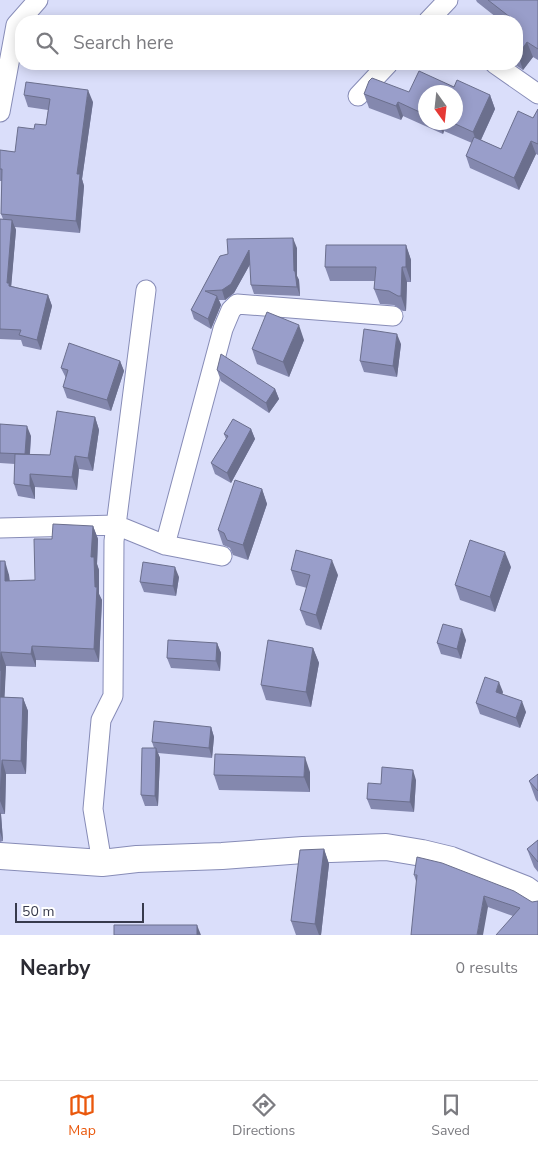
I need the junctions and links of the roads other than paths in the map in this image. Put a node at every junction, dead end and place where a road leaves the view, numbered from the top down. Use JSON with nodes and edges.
{"nodes":[{"id":1,"x":38,"y":0,"type":"edge"},
{"id":2,"x":448,"y":0,"type":"edge"},
{"id":3,"x":25,"y":15,"type":"edge"},
{"id":4,"x":436,"y":15,"type":"edge"},
{"id":5,"x":15,"y":29,"type":"edge"},
{"id":6,"x":382,"y":70,"type":"edge"},
{"id":7,"x":504,"y":70,"type":"edge"},
{"id":8,"x":2,"y":87,"type":"edge"},
{"id":9,"x":538,"y":94,"type":"edge"},
{"id":10,"x":358,"y":96,"type":"dead end"},
{"id":11,"x":0,"y":112,"type":"edge"},
{"id":12,"x":146,"y":290,"type":"dead end"},
{"id":13,"x":393,"y":316,"type":"dead end"},
{"id":14,"x":116,"y":525,"type":"junction"},
{"id":15,"x":0,"y":528,"type":"edge"},
{"id":16,"x":165,"y":545,"type":"junction"},
{"id":17,"x":222,"y":556,"type":"dead end"},
{"id":18,"x":0,"y":856,"type":"edge"},
{"id":19,"x":102,"y":863,"type":"junction"},
{"id":20,"x":538,"y":898,"type":"edge"}],
"edges":[{"from":1,"to":3,"type":"street"},
{"from":2,"to":4,"type":"street"},
{"from":5,"to":8,"type":"street"},
{"from":6,"to":10,"type":"street"},
{"from":7,"to":9,"type":"street"},
{"from":8,"to":11,"type":"street"},
{"from":12,"to":14,"type":"street"},
{"from":13,"to":16,"type":"street"},
{"from":14,"to":15,"type":"street"},
{"from":14,"to":16,"type":"street"},
{"from":14,"to":19,"type":"street"},
{"from":16,"to":17,"type":"street"},
{"from":18,"to":19,"type":"street"},
{"from":19,"to":20,"type":"street"}]}
